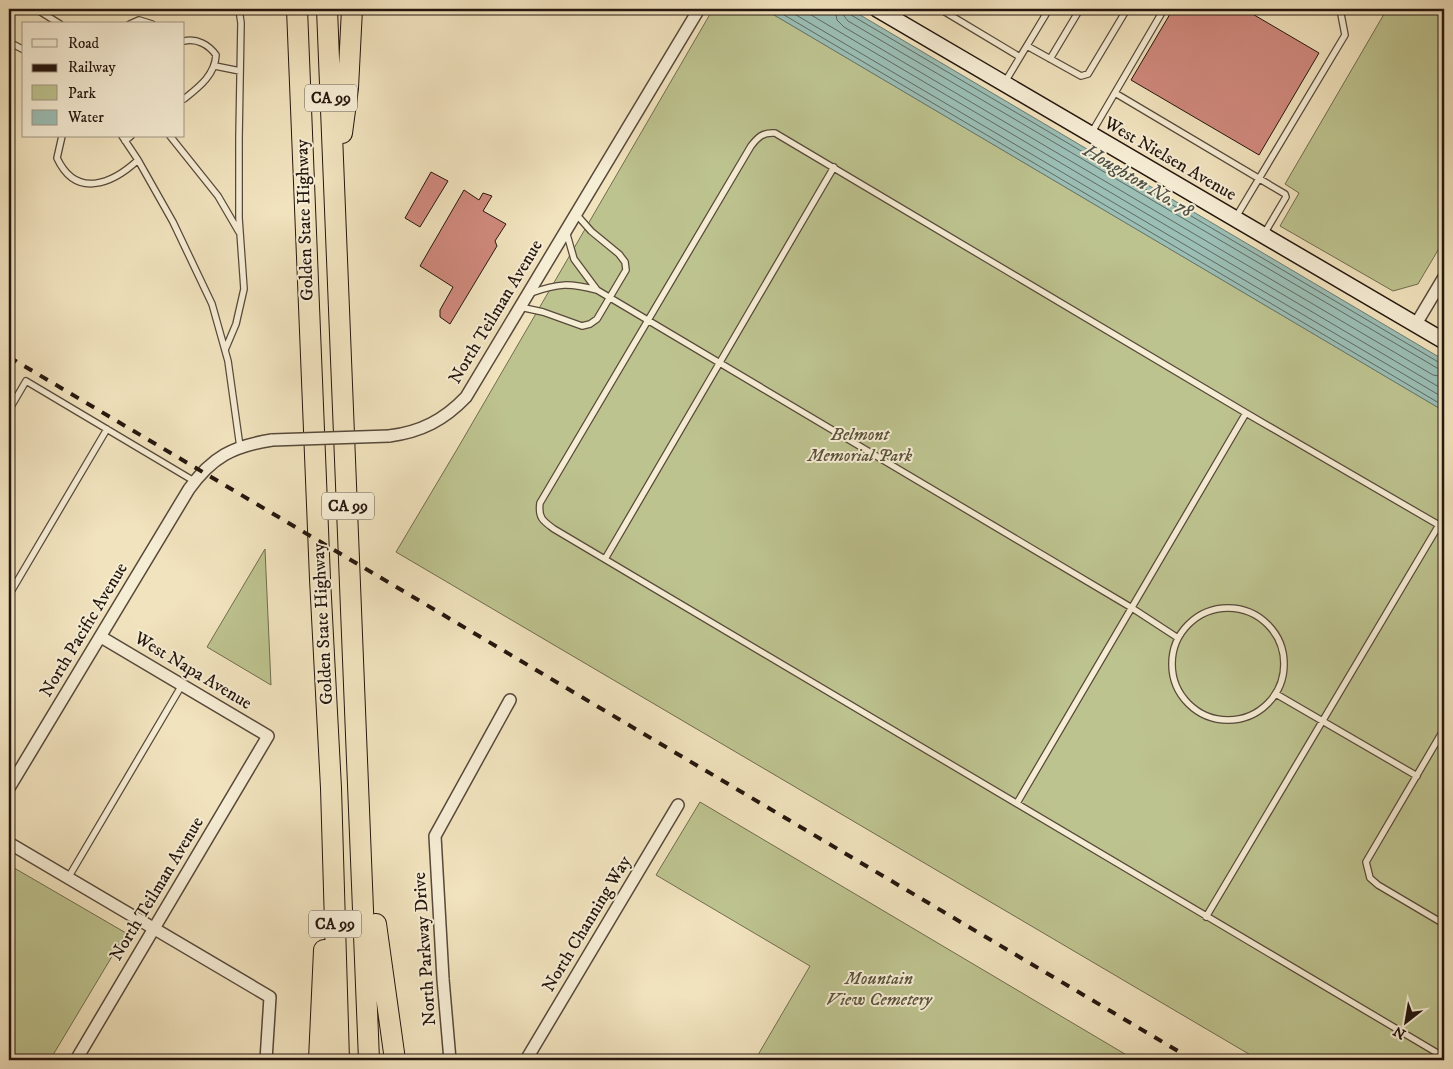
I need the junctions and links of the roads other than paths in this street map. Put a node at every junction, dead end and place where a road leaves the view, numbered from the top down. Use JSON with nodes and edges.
{"nodes":[{"id":1,"x":36,"y":9,"type":"edge"},
{"id":2,"x":239,"y":9,"type":"edge"},
{"id":3,"x":287,"y":9,"type":"edge"},
{"id":4,"x":297,"y":9,"type":"edge"},
{"id":5,"x":328,"y":9,"type":"edge"},
{"id":6,"x":352,"y":9,"type":"edge"},
{"id":7,"x":699,"y":9,"type":"edge"},
{"id":8,"x":877,"y":9,"type":"edge"},
{"id":9,"x":940,"y":9,"type":"edge"},
{"id":10,"x":1049,"y":9,"type":"edge"},
{"id":11,"x":1080,"y":9,"type":"edge"},
{"id":12,"x":1127,"y":9,"type":"edge"},
{"id":13,"x":1164,"y":9,"type":"edge"},
{"id":14,"x":1340,"y":9,"type":"edge"},
{"id":15,"x":57,"y":22,"type":"edge"},
{"id":16,"x":185,"y":41,"type":"edge"},
{"id":17,"x":9,"y":42,"type":"edge"},
{"id":18,"x":1027,"y":46,"type":"junction"},
{"id":19,"x":22,"y":49,"type":"edge"},
{"id":20,"x":1020,"y":57,"type":"junction"},
{"id":21,"x":1050,"y":59,"type":"junction"},
{"id":22,"x":215,"y":66,"type":"junction"},
{"id":23,"x":240,"y":71,"type":"junction"},
{"id":24,"x":1004,"y":84,"type":"junction"},
{"id":25,"x":1115,"y":93,"type":"junction"},
{"id":26,"x":185,"y":98,"type":"edge"},
{"id":27,"x":1091,"y":134,"type":"junction"},
{"id":28,"x":62,"y":138,"type":"edge"},
{"id":29,"x":123,"y":138,"type":"edge"},
{"id":30,"x":172,"y":138,"type":"edge"},
{"id":31,"x":138,"y":160,"type":"junction"},
{"id":32,"x":834,"y":167,"type":"junction"},
{"id":33,"x":1260,"y":178,"type":"junction"},
{"id":34,"x":335,"y":187,"type":"junction"},
{"id":35,"x":576,"y":214,"type":"junction"},
{"id":36,"x":1235,"y":219,"type":"junction"},
{"id":37,"x":566,"y":230,"type":"junction"},
{"id":38,"x":240,"y":233,"type":"junction"},
{"id":39,"x":1263,"y":236,"type":"junction"},
{"id":40,"x":1444,"y":277,"type":"edge"},
{"id":41,"x":597,"y":290,"type":"junction"},
{"id":42,"x":528,"y":294,"type":"junction"},
{"id":43,"x":610,"y":297,"type":"junction"},
{"id":44,"x":308,"y":300,"type":"junction"},
{"id":45,"x":520,"y":307,"type":"junction"},
{"id":46,"x":648,"y":320,"type":"junction"},
{"id":47,"x":1416,"y":324,"type":"junction"},
{"id":48,"x":1444,"y":341,"type":"edge"},
{"id":49,"x":225,"y":350,"type":"junction"},
{"id":50,"x":720,"y":363,"type":"junction"},
{"id":51,"x":9,"y":410,"type":"edge"},
{"id":52,"x":1246,"y":413,"type":"junction"},
{"id":53,"x":106,"y":429,"type":"junction"},
{"id":54,"x":240,"y":447,"type":"junction"},
{"id":55,"x":191,"y":485,"type":"junction"},
{"id":56,"x":1442,"y":527,"type":"edge"},
{"id":57,"x":605,"y":559,"type":"junction"},
{"id":58,"x":9,"y":595,"type":"edge"},
{"id":59,"x":1132,"y":608,"type":"junction"},
{"id":60,"x":101,"y":637,"type":"junction"},
{"id":61,"x":1178,"y":638,"type":"junction"},
{"id":62,"x":182,"y":685,"type":"junction"},
{"id":63,"x":1276,"y":694,"type":"junction"},
{"id":64,"x":510,"y":700,"type":"dead end"},
{"id":65,"x":1322,"y":720,"type":"junction"},
{"id":66,"x":1444,"y":729,"type":"edge"},
{"id":67,"x":268,"y":736,"type":"joint"},
{"id":68,"x":1416,"y":776,"type":"junction"},
{"id":69,"x":9,"y":788,"type":"edge"},
{"id":70,"x":331,"y":788,"type":"junction"},
{"id":71,"x":1017,"y":803,"type":"junction"},
{"id":72,"x":678,"y":805,"type":"dead end"},
{"id":73,"x":361,"y":826,"type":"junction"},
{"id":74,"x":9,"y":843,"type":"edge"},
{"id":75,"x":68,"y":878,"type":"junction"},
{"id":76,"x":1206,"y":917,"type":"junction"},
{"id":77,"x":1444,"y":924,"type":"edge"},
{"id":78,"x":154,"y":929,"type":"junction"},
{"id":79,"x":1444,"y":1057,"type":"edge"},
{"id":80,"x":76,"y":1060,"type":"edge"},
{"id":81,"x":266,"y":1060,"type":"edge"},
{"id":82,"x":319,"y":1060,"type":"edge"},
{"id":83,"x":339,"y":1060,"type":"edge"},
{"id":84,"x":370,"y":1060,"type":"edge"},
{"id":85,"x":395,"y":1060,"type":"edge"},
{"id":86,"x":450,"y":1060,"type":"edge"},
{"id":87,"x":526,"y":1060,"type":"edge"}],
"edges":[{"from":1,"to":15,"type":"lane"},
{"from":2,"to":23,"type":"lane"},
{"from":3,"to":44,"type":"highway"},
{"from":4,"to":44,"type":"highway","name":"Golden State Highway","number":"CA 99"},
{"from":5,"to":34,"type":"highway","name":"Golden State Highway","number":"CA 99"},
{"from":6,"to":34,"type":"highway"},
{"from":7,"to":35,"type":"street","name":"North Teilman Avenue"},
{"from":8,"to":24,"type":"street","name":"West Nielsen Avenue"},
{"from":9,"to":20,"type":"lane"},
{"from":10,"to":18,"type":"lane"},
{"from":11,"to":21,"type":"lane"},
{"from":12,"to":21,"type":"lane"},
{"from":13,"to":25,"type":"lane"},
{"from":14,"to":33,"type":"lane"},
{"from":16,"to":22,"type":"lane"},
{"from":17,"to":19,"type":"lane"},
{"from":18,"to":20,"type":"lane"},
{"from":18,"to":21,"type":"lane"},
{"from":20,"to":24,"type":"lane"},
{"from":22,"to":23,"type":"lane"},
{"from":22,"to":26,"type":"lane"},
{"from":23,"to":38,"type":"lane"},
{"from":24,"to":27,"type":"street","name":"West Nielsen Avenue"},
{"from":25,"to":27,"type":"lane"},
{"from":25,"to":33,"type":"lane"},
{"from":27,"to":36,"type":"street","name":"West Nielsen Avenue"},
{"from":28,"to":31,"type":"lane"},
{"from":29,"to":31,"type":"lane"},
{"from":30,"to":38,"type":"lane"},
{"from":31,"to":49,"type":"lane"},
{"from":32,"to":46,"type":"lane"},
{"from":32,"to":50,"type":"lane"},
{"from":32,"to":52,"type":"lane"},
{"from":33,"to":36,"type":"lane"},
{"from":33,"to":39,"type":"lane"},
{"from":34,"to":73,"type":"highway","name":"Golden State Highway","number":"CA 99"},
{"from":35,"to":37,"type":"street","name":"North Teilman Avenue"},
{"from":35,"to":43,"type":"lane"},
{"from":36,"to":39,"type":"street","name":"West Nielsen Avenue"},
{"from":37,"to":41,"type":"lane"},
{"from":37,"to":42,"type":"street","name":"North Teilman Avenue"},
{"from":38,"to":49,"type":"lane"},
{"from":39,"to":47,"type":"street","name":"West Nielsen Avenue"},
{"from":40,"to":47,"type":"street"},
{"from":41,"to":42,"type":"lane"},
{"from":41,"to":43,"type":"lane"},
{"from":42,"to":45,"type":"street","name":"North Teilman Avenue"},
{"from":43,"to":45,"type":"lane"},
{"from":43,"to":46,"type":"lane"},
{"from":44,"to":70,"type":"highway","name":"Golden State Highway","number":"CA 99"},
{"from":45,"to":54,"type":"street","name":"North Teilman Avenue","bridge":true},
{"from":46,"to":50,"type":"lane"},
{"from":46,"to":57,"type":"lane"},
{"from":47,"to":48,"type":"street","name":"West Nielsen Avenue"},
{"from":49,"to":54,"type":"lane"},
{"from":50,"to":57,"type":"lane"},
{"from":50,"to":59,"type":"lane"},
{"from":51,"to":53,"type":"lane"},
{"from":52,"to":56,"type":"lane"},
{"from":52,"to":59,"type":"lane"},
{"from":53,"to":55,"type":"lane"},
{"from":53,"to":58,"type":"lane"},
{"from":54,"to":55,"type":"street","name":"North Teilman Avenue"},
{"from":55,"to":60,"type":"street","name":"North Pacific Avenue"},
{"from":56,"to":65,"type":"lane"},
{"from":57,"to":71,"type":"lane"},
{"from":59,"to":61,"type":"lane"},
{"from":59,"to":71,"type":"lane"},
{"from":60,"to":62,"type":"street","name":"West Napa Avenue"},
{"from":60,"to":69,"type":"street","name":"North Pacific Avenue"},
{"from":61,"to":63,"type":"lane"},
{"from":61,"to":63,"type":"lane"},
{"from":62,"to":67,"type":"street","name":"West Napa Avenue"},
{"from":62,"to":75,"type":"lane"},
{"from":63,"to":65,"type":"lane"},
{"from":64,"to":86,"type":"street","name":"North Parkway Drive"},
{"from":65,"to":68,"type":"lane"},
{"from":65,"to":76,"type":"lane"},
{"from":66,"to":68,"type":"lane"},
{"from":67,"to":78,"type":"street","name":"North Teilman Avenue"},
{"from":68,"to":77,"type":"lane"},
{"from":70,"to":82,"type":"highway"},
{"from":70,"to":83,"type":"highway","name":"Golden State Highway","number":"CA 99"},
{"from":71,"to":76,"type":"lane"},
{"from":72,"to":87,"type":"street","name":"North Channing Way"},
{"from":73,"to":84,"type":"highway","name":"Golden State Highway","number":"CA 99"},
{"from":73,"to":85,"type":"highway"},
{"from":74,"to":75,"type":"street"},
{"from":75,"to":78,"type":"street"},
{"from":76,"to":79,"type":"lane"},
{"from":78,"to":80,"type":"street","name":"North Teilman Avenue"},
{"from":78,"to":81,"type":"street"}]}
